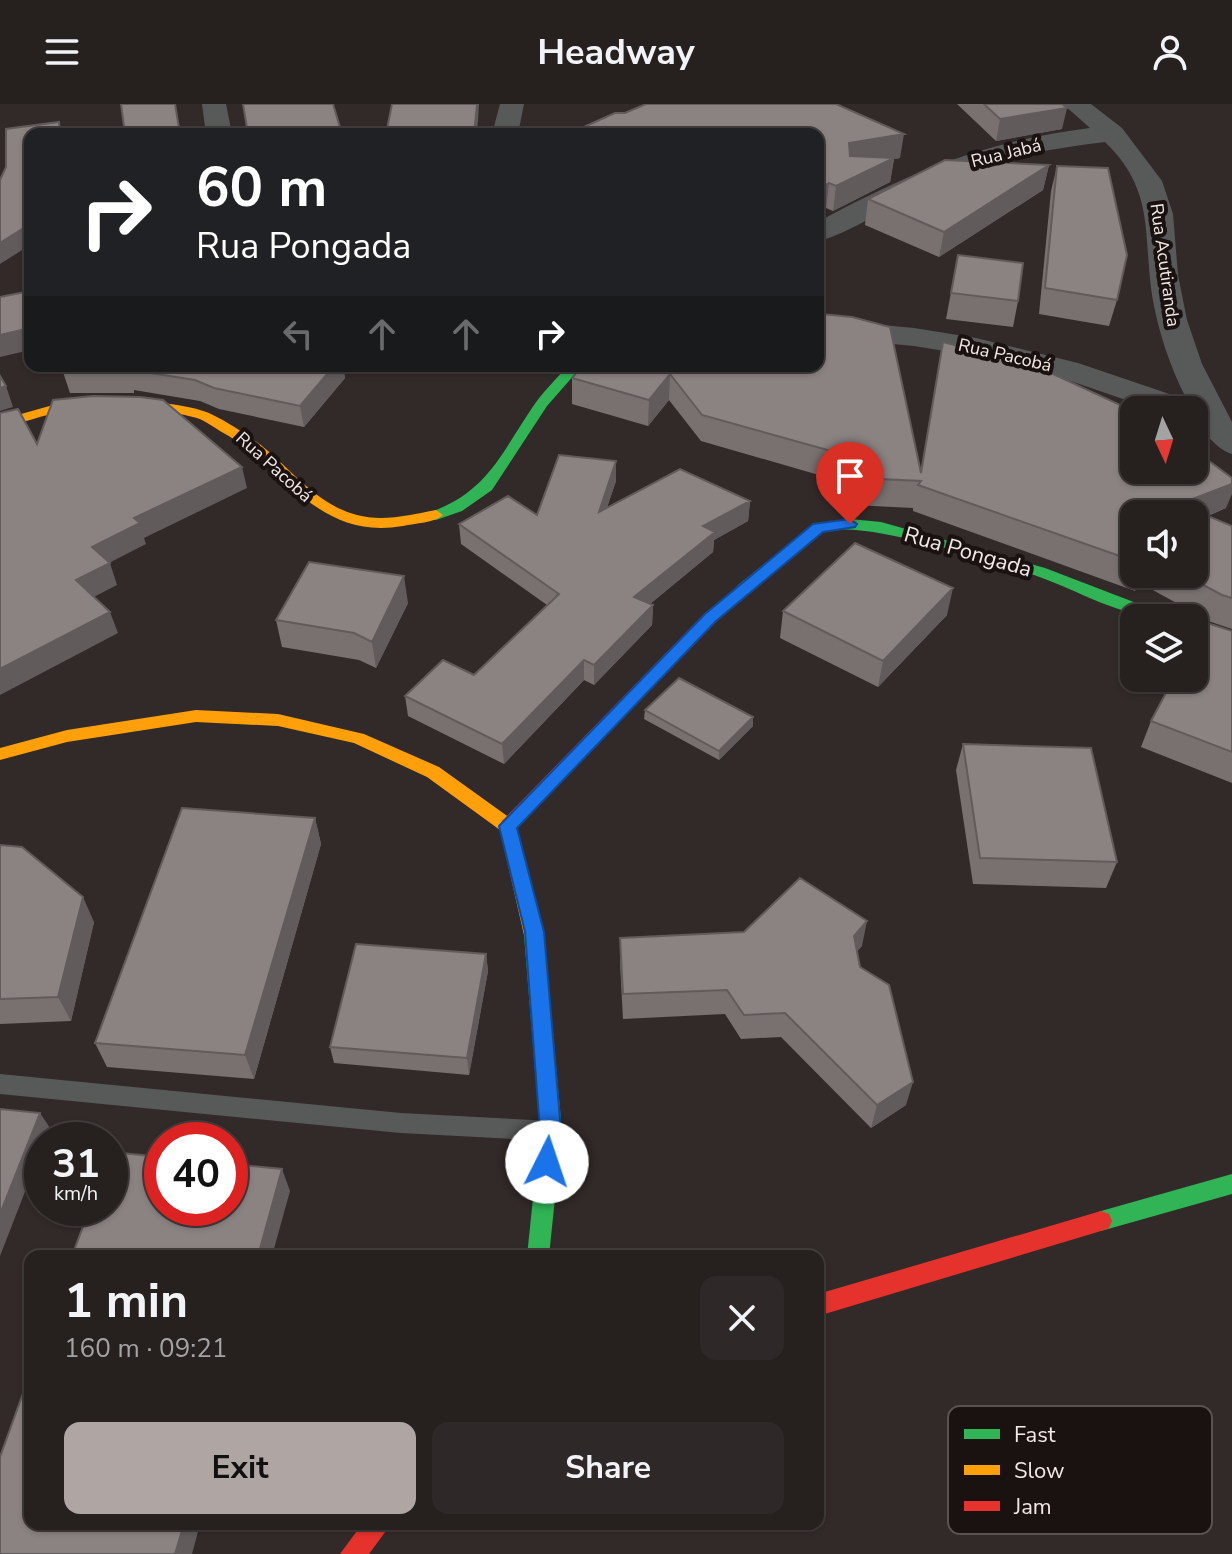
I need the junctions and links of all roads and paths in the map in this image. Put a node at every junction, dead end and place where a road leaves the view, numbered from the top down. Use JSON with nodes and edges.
{"nodes":[{"id":1,"x":214,"y":104,"type":"edge"},
{"id":2,"x":512,"y":104,"type":"edge"},
{"id":3,"x":1075,"y":104,"type":"edge"},
{"id":4,"x":218,"y":128,"type":"edge"},
{"id":5,"x":506,"y":128,"type":"edge"},
{"id":6,"x":1113,"y":133,"type":"junction"},
{"id":7,"x":824,"y":230,"type":"edge"},
{"id":8,"x":824,"y":329,"type":"edge"},
{"id":9,"x":570,"y":372,"type":"edge"},
{"id":10,"x":1147,"y":396,"type":"edge"},
{"id":11,"x":1198,"y":396,"type":"edge"},
{"id":12,"x":1208,"y":420,"type":"edge"},
{"id":13,"x":0,"y":424,"type":"edge"},
{"id":14,"x":1232,"y":444,"type":"edge"},
{"id":15,"x":1123,"y":604,"type":"edge"},
{"id":16,"x":1208,"y":637,"type":"edge"},
{"id":17,"x":1232,"y":646,"type":"edge"},
{"id":18,"x":0,"y":754,"type":"edge"},
{"id":19,"x":508,"y":826,"type":"junction"},
{"id":20,"x":0,"y":1084,"type":"edge"},
{"id":21,"x":551,"y":1131,"type":"junction"},
{"id":22,"x":1232,"y":1184,"type":"edge"},
{"id":23,"x":539,"y":1250,"type":"edge"},
{"id":24,"x":824,"y":1303,"type":"edge"},
{"id":25,"x":373,"y":1530,"type":"edge"},
{"id":26,"x":353,"y":1554,"type":"edge"}],
"edges":[{"from":1,"to":4,"type":"street"},
{"from":2,"to":5,"type":"street"},
{"from":3,"to":6,"type":"street","name":"Rua Acutiranda"},
{"from":6,"to":7,"type":"street","name":"Rua Jabá"},
{"from":6,"to":11,"type":"street","name":"Rua Acutiranda"},
{"from":8,"to":10,"type":"street","name":"Rua Pacobá"},
{"from":9,"to":13,"type":"street","name":"Rua Pacobá"},
{"from":12,"to":14,"type":"street","name":"Rua Acutiranda"},
{"from":15,"to":19,"type":"street","name":"Rua Pongada"},
{"from":16,"to":17,"type":"street"},
{"from":18,"to":19,"type":"street"},
{"from":19,"to":21,"type":"street"},
{"from":20,"to":21,"type":"lane"},
{"from":21,"to":23,"type":"street"},
{"from":22,"to":24,"type":"street"},
{"from":25,"to":26,"type":"street"}]}
